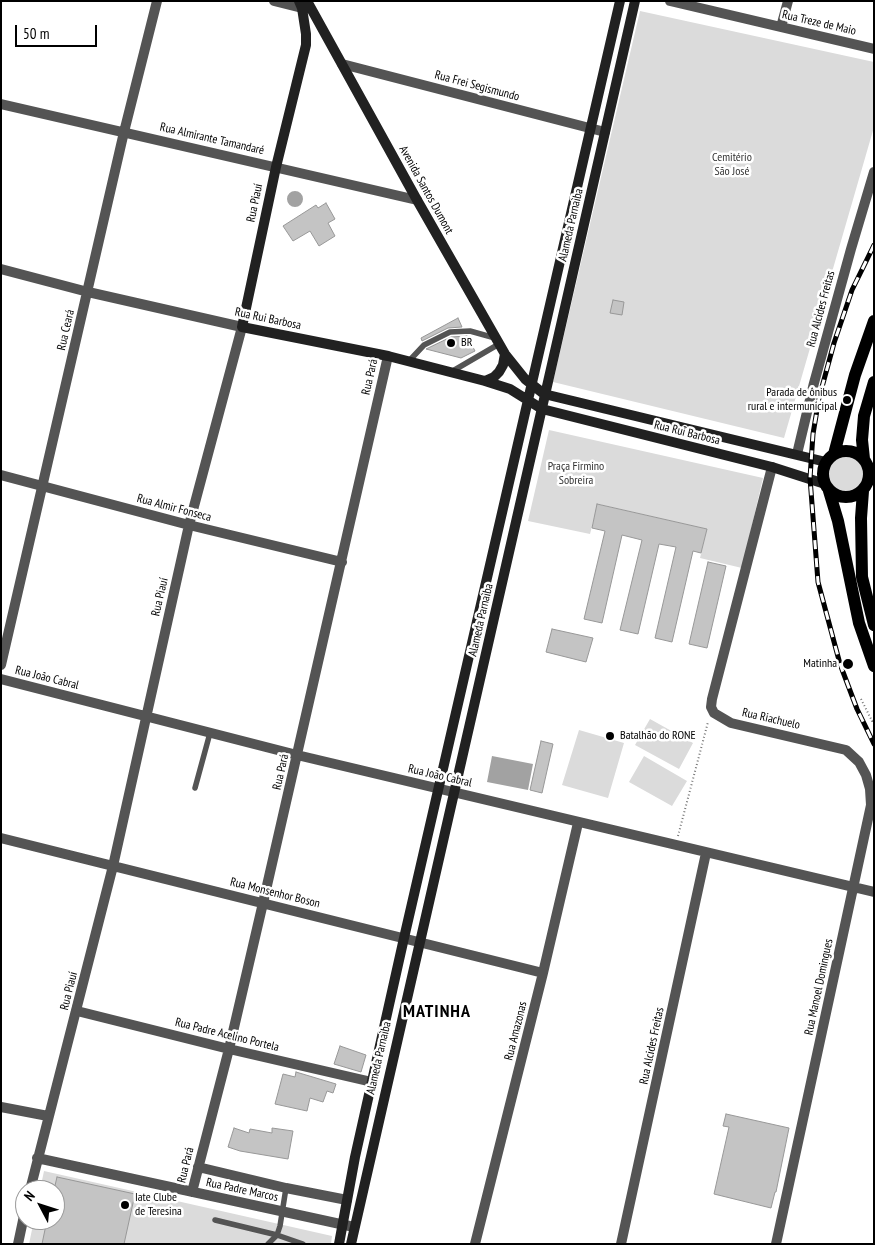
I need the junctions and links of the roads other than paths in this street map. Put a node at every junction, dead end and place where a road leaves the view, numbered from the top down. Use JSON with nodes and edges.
{"nodes":[{"id":1,"x":157,"y":1,"type":"edge"},
{"id":2,"x":274,"y":1,"type":"edge"},
{"id":3,"x":620,"y":1,"type":"edge"},
{"id":4,"x":635,"y":1,"type":"edge"},
{"id":5,"x":670,"y":1,"type":"edge"},
{"id":6,"x":788,"y":1,"type":"edge"},
{"id":7,"x":303,"y":3,"type":"edge"},
{"id":8,"x":782,"y":27,"type":"junction"},
{"id":9,"x":874,"y":49,"type":"edge"},
{"id":10,"x":342,"y":64,"type":"junction"},
{"id":11,"x":1,"y":104,"type":"edge"},
{"id":12,"x":589,"y":129,"type":"junction"},
{"id":13,"x":124,"y":132,"type":"junction"},
{"id":14,"x":605,"y":132,"type":"junction"},
{"id":15,"x":276,"y":166,"type":"junction"},
{"id":16,"x":874,"y":172,"type":"edge"},
{"id":17,"x":417,"y":200,"type":"junction"},
{"id":18,"x":1,"y":269,"type":"edge"},
{"id":19,"x":88,"y":292,"type":"junction"},
{"id":20,"x":874,"y":321,"type":"edge"},
{"id":21,"x":242,"y":327,"type":"junction"},
{"id":22,"x":871,"y":336,"type":"edge"},
{"id":23,"x":500,"y":345,"type":"junction"},
{"id":24,"x":388,"y":356,"type":"junction"},
{"id":25,"x":409,"y":362,"type":"junction"},
{"id":26,"x":450,"y":372,"type":"junction"},
{"id":27,"x":485,"y":381,"type":"junction"},
{"id":28,"x":874,"y":382,"type":"edge"},
{"id":29,"x":532,"y":384,"type":"junction"},
{"id":30,"x":544,"y":394,"type":"junction"},
{"id":31,"x":527,"y":399,"type":"junction"},
{"id":32,"x":542,"y":409,"type":"junction"},
{"id":33,"x":693,"y":430,"type":"junction"},
{"id":34,"x":690,"y":447,"type":"junction"},
{"id":35,"x":797,"y":454,"type":"junction"},
{"id":36,"x":830,"y":458,"type":"junction"},
{"id":37,"x":864,"y":459,"type":"junction"},
{"id":38,"x":772,"y":468,"type":"junction"},
{"id":39,"x":872,"y":474,"type":"edge"},
{"id":40,"x":1,"y":475,"type":"edge"},
{"id":41,"x":42,"y":486,"type":"junction"},
{"id":42,"x":827,"y":488,"type":"junction"},
{"id":43,"x":863,"y":491,"type":"junction"},
{"id":44,"x":189,"y":525,"type":"junction"},
{"id":45,"x":342,"y":562,"type":"junction"},
{"id":46,"x":481,"y":605,"type":"junction"},
{"id":47,"x":497,"y":608,"type":"junction"},
{"id":48,"x":874,"y":625,"type":"edge"},
{"id":49,"x":1,"y":665,"type":"edge"},
{"id":50,"x":874,"y":666,"type":"edge"},
{"id":51,"x":1,"y":679,"type":"edge"},
{"id":52,"x":146,"y":716,"type":"junction"},
{"id":53,"x":210,"y":733,"type":"junction"},
{"id":54,"x":839,"y":748,"type":"joint"},
{"id":55,"x":297,"y":755,"type":"junction"},
{"id":56,"x":195,"y":788,"type":"dead end"},
{"id":57,"x":438,"y":788,"type":"junction"},
{"id":58,"x":455,"y":792,"type":"junction"},
{"id":59,"x":578,"y":823,"type":"junction"},
{"id":60,"x":1,"y":838,"type":"edge"},
{"id":61,"x":706,"y":853,"type":"junction"},
{"id":62,"x":113,"y":866,"type":"junction"},
{"id":63,"x":854,"y":886,"type":"junction"},
{"id":64,"x":874,"y":892,"type":"edge"},
{"id":65,"x":263,"y":903,"type":"junction"},
{"id":66,"x":404,"y":938,"type":"junction"},
{"id":67,"x":419,"y":942,"type":"junction"},
{"id":68,"x":543,"y":973,"type":"junction"},
{"id":69,"x":77,"y":1011,"type":"junction"},
{"id":70,"x":229,"y":1049,"type":"junction"},
{"id":71,"x":372,"y":1082,"type":"junction"},
{"id":72,"x":1,"y":1107,"type":"edge"},
{"id":73,"x":48,"y":1116,"type":"junction"},
{"id":74,"x":37,"y":1158,"type":"junction"},
{"id":75,"x":198,"y":1167,"type":"junction"},
{"id":76,"x":32,"y":1180,"type":"edge"},
{"id":77,"x":286,"y":1188,"type":"junction"},
{"id":78,"x":192,"y":1192,"type":"junction"},
{"id":79,"x":347,"y":1200,"type":"junction"},
{"id":80,"x":282,"y":1212,"type":"junction"},
{"id":81,"x":215,"y":1220,"type":"dead end"},
{"id":82,"x":342,"y":1225,"type":"junction"},
{"id":83,"x":354,"y":1227,"type":"junction"},
{"id":84,"x":21,"y":1230,"type":"edge"},
{"id":85,"x":277,"y":1235,"type":"junction"},
{"id":86,"x":18,"y":1244,"type":"edge"},
{"id":87,"x":268,"y":1244,"type":"edge"},
{"id":88,"x":302,"y":1244,"type":"edge"},
{"id":89,"x":338,"y":1244,"type":"edge"},
{"id":90,"x":350,"y":1244,"type":"edge"},
{"id":91,"x":475,"y":1244,"type":"edge"},
{"id":92,"x":621,"y":1244,"type":"edge"},
{"id":93,"x":776,"y":1244,"type":"edge"}],
"edges":[{"from":1,"to":13,"type":"street","name":"Rua Ceará"},
{"from":2,"to":7,"type":"street"},
{"from":3,"to":12,"type":"main road","name":"Alameda Parnaiba"},
{"from":4,"to":14,"type":"main road","name":"Alameda Parnaiba"},
{"from":5,"to":8,"type":"street","name":"Rua Treze de Maio"},
{"from":6,"to":8,"type":"street"},
{"from":7,"to":10,"type":"main road","name":"Avenida Santos Dumont"},
{"from":7,"to":15,"type":"main road","name":"Rua Piauí"},
{"from":8,"to":9,"type":"street","name":"Rua Treze de Maio"},
{"from":10,"to":12,"type":"street","name":"Rua Frei Segismundo"},
{"from":10,"to":17,"type":"main road","name":"Avenida Santos Dumont"},
{"from":11,"to":13,"type":"street","name":"Rua Almirante Tamandaré"},
{"from":12,"to":14,"type":"street","name":"Rua Frei Segismundo"},
{"from":12,"to":29,"type":"main road","name":"Alameda Parnaiba"},
{"from":13,"to":15,"type":"street","name":"Rua Almirante Tamandaré"},
{"from":13,"to":19,"type":"street","name":"Rua Ceará"},
{"from":14,"to":30,"type":"main road","name":"Alameda Parnaiba"},
{"from":15,"to":17,"type":"street","name":"Rua Almirante Tamandaré"},
{"from":15,"to":21,"type":"main road","name":"Rua Piauí"},
{"from":16,"to":35,"type":"street","name":"Rua Alcides Freitas"},
{"from":17,"to":23,"type":"main road","name":"Avenida Santos Dumont"},
{"from":18,"to":19,"type":"street","name":"Rua Rui Barbosa"},
{"from":19,"to":21,"type":"street","name":"Rua Rui Barbosa"},
{"from":19,"to":41,"type":"street","name":"Rua Ceará"},
{"from":20,"to":22,"type":"main road"},
{"from":21,"to":24,"type":"main road","name":"Rua Rui Barbosa"},
{"from":21,"to":44,"type":"street","name":"Rua Piauí"},
{"from":22,"to":36,"type":"main road"},
{"from":23,"to":25,"type":"lane"},
{"from":23,"to":26,"type":"lane"},
{"from":23,"to":27,"type":"main road"},
{"from":23,"to":29,"type":"main road","name":"Avenida Santos Dumont"},
{"from":24,"to":25,"type":"main road","name":"Rua Rui Barbosa"},
{"from":24,"to":45,"type":"street","name":"Rua Pará"},
{"from":25,"to":26,"type":"main road","name":"Rua Rui Barbosa"},
{"from":26,"to":27,"type":"main road","name":"Rua Rui Barbosa"},
{"from":27,"to":31,"type":"main road","name":"Rua Rui Barbosa"},
{"from":28,"to":37,"type":"main road"},
{"from":29,"to":30,"type":"main road","name":"Avenida Santos Dumont"},
{"from":29,"to":31,"type":"main road","name":"Alameda Parnaiba"},
{"from":30,"to":32,"type":"main road","name":"Alameda Parnaiba"},
{"from":30,"to":33,"type":"main road","name":"Rua Rui Barbosa"},
{"from":31,"to":32,"type":"main road","name":"Rua Rui Barbosa"},
{"from":31,"to":46,"type":"main road","name":"Alameda Parnaiba"},
{"from":32,"to":34,"type":"main road","name":"Rua Rui Barbosa"},
{"from":32,"to":47,"type":"main road","name":"Alameda Parnaiba"},
{"from":33,"to":34,"type":"main road"},
{"from":33,"to":35,"type":"main road","name":"Rua Rui Barbosa"},
{"from":34,"to":38,"type":"main road","name":"Rua Rui Barbosa"},
{"from":35,"to":36,"type":"main road","name":"Rua Rui Barbosa"},
{"from":36,"to":37,"type":"main road"},
{"from":36,"to":42,"type":"main road"},
{"from":37,"to":39,"type":"main road"},
{"from":38,"to":42,"type":"main road","name":"Rua Rui Barbosa"},
{"from":38,"to":54,"type":"street","name":"Rua Riachuelo"},
{"from":39,"to":43,"type":"main road"},
{"from":40,"to":41,"type":"street","name":"Rua Almir Fonseca"},
{"from":41,"to":44,"type":"street","name":"Rua Almir Fonseca"},
{"from":41,"to":49,"type":"street","name":"Rua Ceará"},
{"from":42,"to":43,"type":"main road"},
{"from":42,"to":50,"type":"main road"},
{"from":43,"to":48,"type":"main road"},
{"from":44,"to":45,"type":"street","name":"Rua Almir Fonseca"},
{"from":44,"to":52,"type":"street","name":"Rua Piauí"},
{"from":45,"to":55,"type":"street","name":"Rua Pará"},
{"from":46,"to":47,"type":"main road"},
{"from":46,"to":57,"type":"main road","name":"Alameda Parnaiba"},
{"from":47,"to":58,"type":"main road","name":"Alameda Parnaiba"},
{"from":51,"to":52,"type":"street","name":"Rua João Cabral"},
{"from":52,"to":53,"type":"street","name":"Rua João Cabral"},
{"from":52,"to":62,"type":"street","name":"Rua Piauí"},
{"from":53,"to":55,"type":"street","name":"Rua João Cabral"},
{"from":53,"to":56,"type":"lane"},
{"from":54,"to":63,"type":"street","name":"Rua Manoel Domingues"},
{"from":55,"to":57,"type":"street","name":"Rua João Cabral"},
{"from":55,"to":65,"type":"street","name":"Rua Pará"},
{"from":57,"to":58,"type":"street","name":"Rua João Cabral"},
{"from":57,"to":66,"type":"main road","name":"Alameda Parnaiba"},
{"from":58,"to":59,"type":"street","name":"Rua João Cabral"},
{"from":58,"to":67,"type":"main road","name":"Alameda Parnaiba"},
{"from":59,"to":61,"type":"street","name":"Rua João Cabral"},
{"from":59,"to":68,"type":"street","name":"Rua Amazonas"},
{"from":60,"to":62,"type":"street","name":"Rua Monsenhor Boson"},
{"from":61,"to":63,"type":"street","name":"Rua João Cabral"},
{"from":61,"to":92,"type":"street","name":"Rua Alcides Freitas"},
{"from":62,"to":65,"type":"street","name":"Rua Monsenhor Boson"},
{"from":62,"to":69,"type":"street","name":"Rua Piauí"},
{"from":63,"to":64,"type":"street","name":"Rua João Cabral"},
{"from":63,"to":93,"type":"street","name":"Rua Manoel Domingues"},
{"from":65,"to":66,"type":"street","name":"Rua Monsenhor Boson"},
{"from":65,"to":70,"type":"street","name":"Rua Pará"},
{"from":66,"to":67,"type":"street","name":"Rua Monsenhor Boson"},
{"from":66,"to":71,"type":"main road","name":"Alameda Parnaiba"},
{"from":67,"to":68,"type":"street","name":"Rua Monsenhor Boson"},
{"from":67,"to":83,"type":"main road","name":"Alameda Parnaiba"},
{"from":68,"to":91,"type":"street","name":"Rua Amazonas"},
{"from":69,"to":70,"type":"street","name":"Rua Padre Acelino Portela"},
{"from":69,"to":73,"type":"street","name":"Rua Piauí"},
{"from":70,"to":71,"type":"street","name":"Rua Padre Acelino Portela"},
{"from":70,"to":75,"type":"street","name":"Rua Pará"},
{"from":71,"to":79,"type":"main road","name":"Alameda Parnaiba"},
{"from":72,"to":73,"type":"street"},
{"from":73,"to":74,"type":"street","name":"Rua Piauí"},
{"from":74,"to":76,"type":"street","name":"Rua Piauí"},
{"from":74,"to":78,"type":"street","name":"Rua Padre Marcos"},
{"from":75,"to":77,"type":"street"},
{"from":75,"to":78,"type":"street","name":"Rua Pará"},
{"from":77,"to":79,"type":"street"},
{"from":77,"to":80,"type":"lane"},
{"from":78,"to":80,"type":"street","name":"Rua Padre Marcos"},
{"from":79,"to":82,"type":"main road","name":"Alameda Parnaiba"},
{"from":80,"to":82,"type":"street","name":"Rua Padre Marcos"},
{"from":80,"to":85,"type":"lane"},
{"from":81,"to":85,"type":"lane"},
{"from":82,"to":83,"type":"street","name":"Rua Padre Marcos"},
{"from":82,"to":89,"type":"main road","name":"Alameda Parnaiba"},
{"from":83,"to":90,"type":"main road","name":"Alameda Parnaiba"},
{"from":84,"to":86,"type":"street"},
{"from":85,"to":87,"type":"lane"},
{"from":85,"to":88,"type":"lane"}]}
